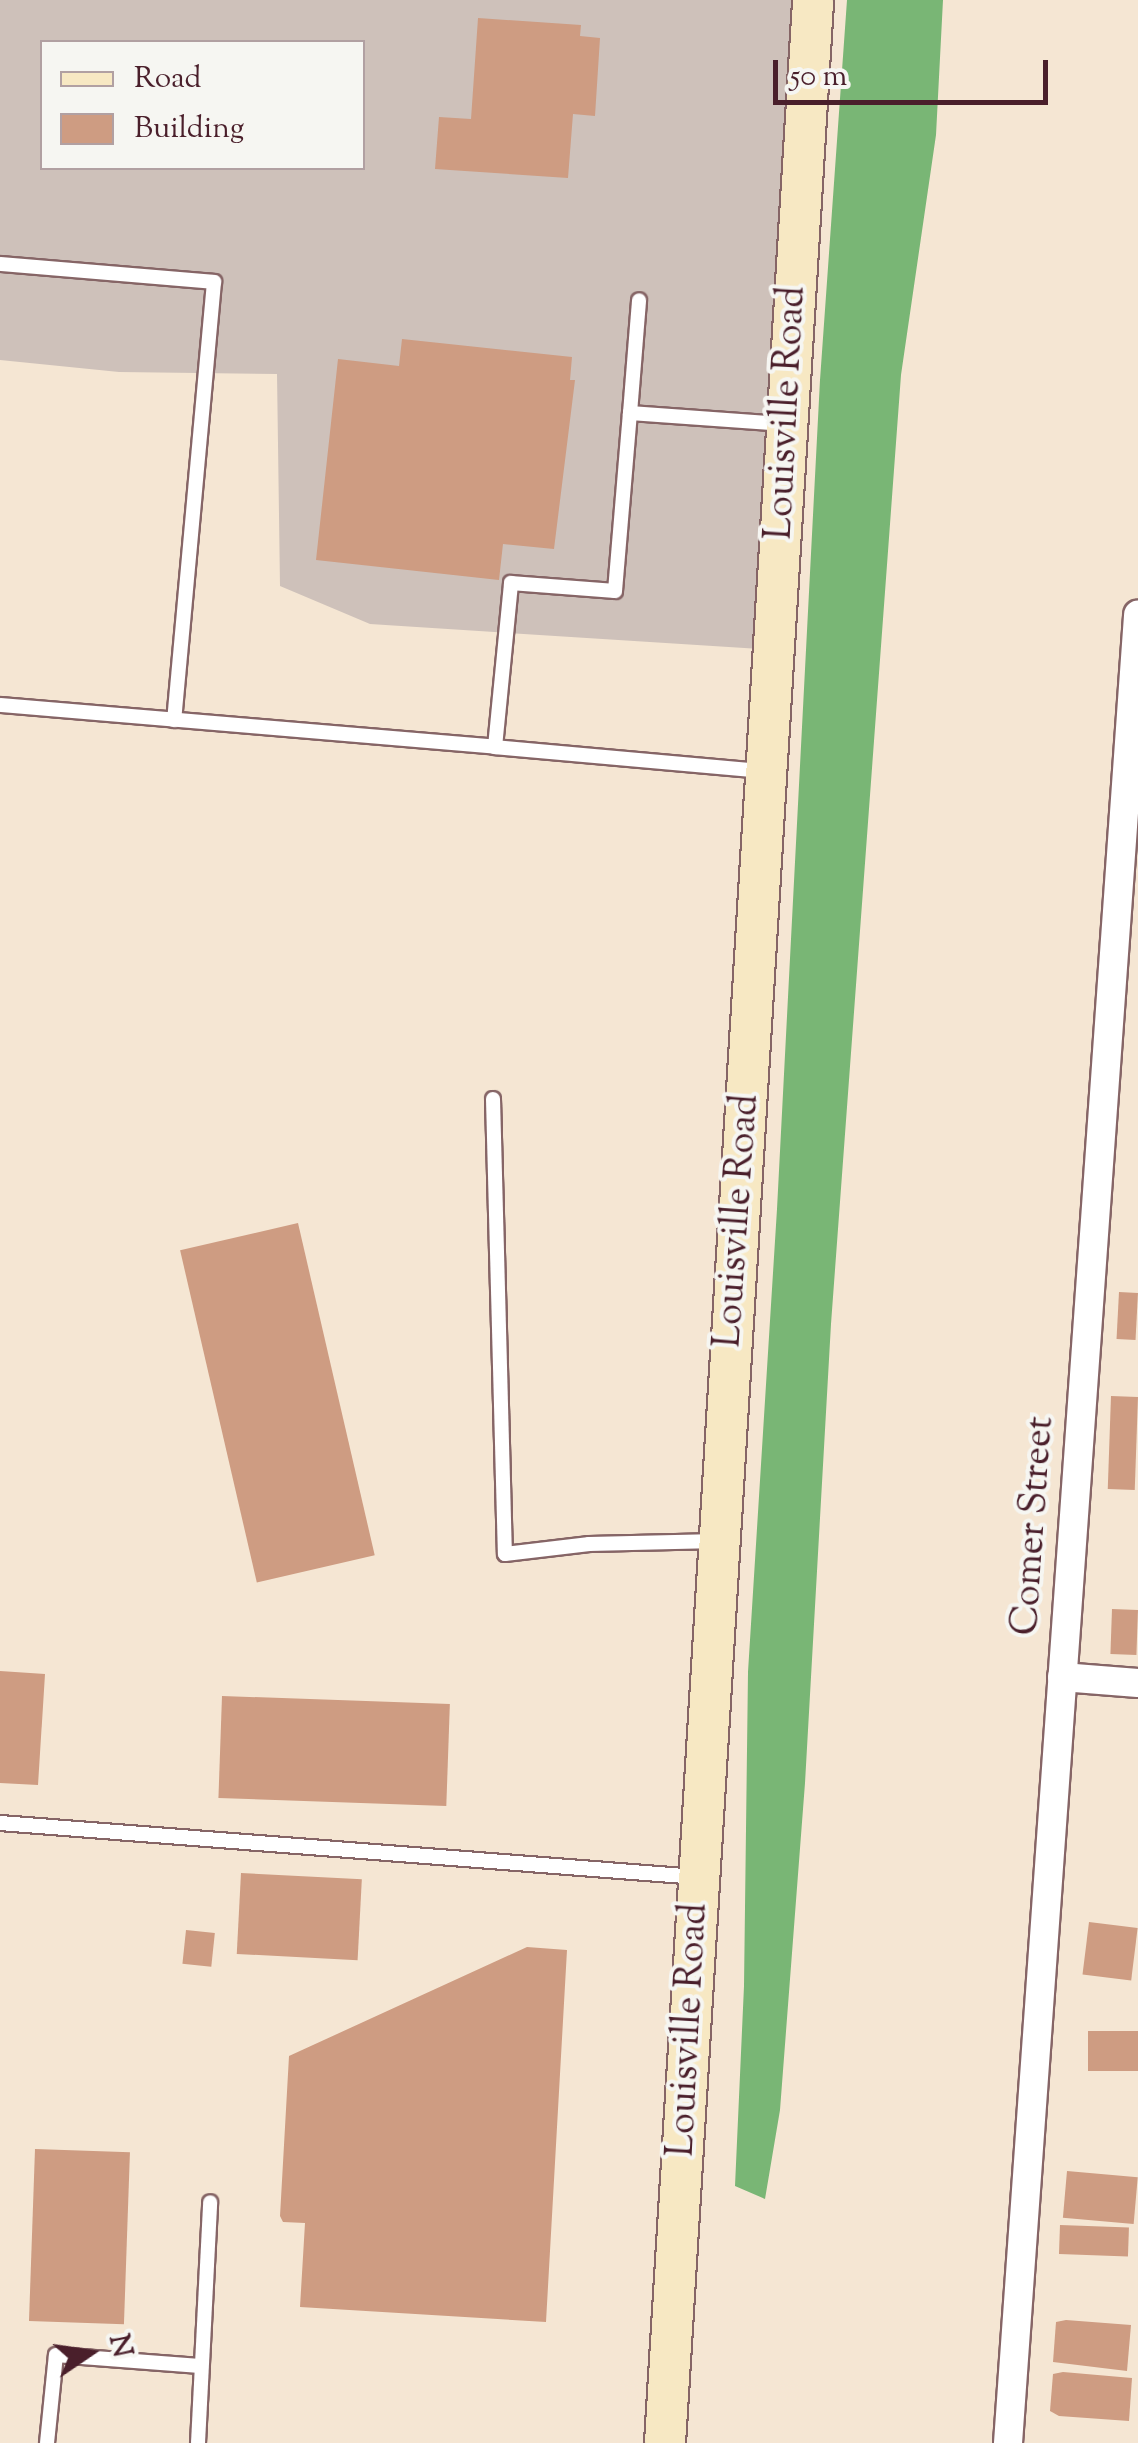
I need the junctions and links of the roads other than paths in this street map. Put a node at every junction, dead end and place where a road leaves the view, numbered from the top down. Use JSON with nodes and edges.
{"nodes":[{"id":1,"x":814,"y":0,"type":"edge"},
{"id":2,"x":0,"y":264,"type":"edge"},
{"id":3,"x":639,"y":300,"type":"dead end"},
{"id":4,"x":630,"y":413,"type":"junction"},
{"id":5,"x":788,"y":424,"type":"junction"},
{"id":6,"x":1138,"y":615,"type":"edge"},
{"id":7,"x":0,"y":706,"type":"edge"},
{"id":8,"x":174,"y":720,"type":"junction"},
{"id":9,"x":495,"y":747,"type":"junction"},
{"id":10,"x":766,"y":772,"type":"junction"},
{"id":11,"x":1132,"y":794,"type":"edge"},
{"id":12,"x":492,"y":1098,"type":"dead end"},
{"id":13,"x":719,"y":1541,"type":"junction"},
{"id":14,"x":1062,"y":1678,"type":"junction"},
{"id":15,"x":1138,"y":1683,"type":"edge"},
{"id":16,"x":0,"y":1823,"type":"edge"},
{"id":17,"x":699,"y":1877,"type":"junction"},
{"id":18,"x":210,"y":2202,"type":"dead end"},
{"id":19,"x":200,"y":2366,"type":"junction"},
{"id":20,"x":47,"y":2443,"type":"edge"},
{"id":21,"x":198,"y":2443,"type":"edge"},
{"id":22,"x":664,"y":2443,"type":"edge"},
{"id":23,"x":1008,"y":2443,"type":"edge"}],
"edges":[{"from":1,"to":5,"type":"main road","name":"Louisville Road"},
{"from":2,"to":8,"type":"lane"},
{"from":3,"to":4,"type":"lane"},
{"from":4,"to":5,"type":"lane"},
{"from":4,"to":9,"type":"lane"},
{"from":5,"to":10,"type":"main road","name":"Louisville Road"},
{"from":6,"to":11,"type":"street","name":"Comer Street"},
{"from":7,"to":8,"type":"lane"},
{"from":8,"to":9,"type":"lane"},
{"from":9,"to":10,"type":"lane"},
{"from":10,"to":13,"type":"main road","name":"Louisville Road"},
{"from":11,"to":14,"type":"street","name":"Comer Street"},
{"from":12,"to":13,"type":"lane"},
{"from":13,"to":17,"type":"main road","name":"Louisville Road"},
{"from":14,"to":15,"type":"street"},
{"from":14,"to":23,"type":"street","name":"Comer Street"},
{"from":16,"to":17,"type":"lane"},
{"from":17,"to":22,"type":"main road","name":"Louisville Road"},
{"from":18,"to":19,"type":"lane"},
{"from":19,"to":20,"type":"lane"},
{"from":19,"to":21,"type":"lane"}]}
